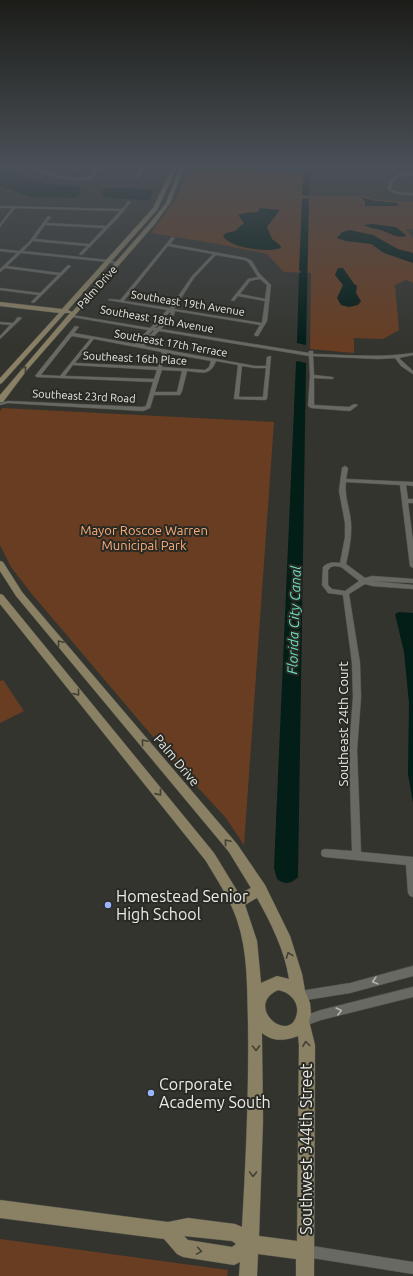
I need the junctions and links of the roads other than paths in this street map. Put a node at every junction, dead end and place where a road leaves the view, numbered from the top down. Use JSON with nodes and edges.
{"nodes":[{"id":1,"x":42,"y":227,"type":"edge"},
{"id":2,"x":97,"y":227,"type":"edge"},
{"id":3,"x":107,"y":227,"type":"joint"},
{"id":4,"x":139,"y":227,"type":"edge"},
{"id":5,"x":150,"y":227,"type":"edge"},
{"id":6,"x":173,"y":238,"type":"dead end"},
{"id":7,"x":32,"y":240,"type":"junction"},
{"id":8,"x":89,"y":245,"type":"junction"},
{"id":9,"x":167,"y":245,"type":"junction"},
{"id":10,"x":0,"y":251,"type":"edge"},
{"id":11,"x":21,"y":252,"type":"junction"},
{"id":12,"x":32,"y":253,"type":"junction"},
{"id":13,"x":81,"y":254,"type":"dead end"},
{"id":14,"x":215,"y":254,"type":"junction"},
{"id":15,"x":17,"y":255,"type":"junction"},
{"id":16,"x":28,"y":256,"type":"junction"},
{"id":17,"x":106,"y":263,"type":"junction"},
{"id":18,"x":118,"y":264,"type":"junction"},
{"id":19,"x":69,"y":266,"type":"dead end"},
{"id":20,"x":4,"y":267,"type":"junction"},
{"id":21,"x":0,"y":271,"type":"edge"},
{"id":22,"x":61,"y":274,"type":"junction"},
{"id":23,"x":261,"y":277,"type":"junction"},
{"id":24,"x":0,"y":289,"type":"edge"},
{"id":25,"x":41,"y":294,"type":"junction"},
{"id":26,"x":237,"y":295,"type":"junction"},
{"id":27,"x":110,"y":300,"type":"dead end"},
{"id":28,"x":233,"y":300,"type":"dead end"},
{"id":29,"x":267,"y":300,"type":"junction"},
{"id":30,"x":122,"y":301,"type":"junction"},
{"id":31,"x":33,"y":302,"type":"dead end"},
{"id":32,"x":0,"y":304,"type":"edge"},
{"id":33,"x":0,"y":307,"type":"edge"},
{"id":34,"x":172,"y":309,"type":"junction"},
{"id":35,"x":63,"y":313,"type":"junction"},
{"id":36,"x":73,"y":314,"type":"junction"},
{"id":37,"x":20,"y":318,"type":"dead end"},
{"id":38,"x":0,"y":323,"type":"edge"},
{"id":39,"x":13,"y":324,"type":"junction"},
{"id":40,"x":263,"y":324,"type":"junction"},
{"id":41,"x":154,"y":326,"type":"junction"},
{"id":42,"x":77,"y":327,"type":"dead end"},
{"id":43,"x":160,"y":327,"type":"junction"},
{"id":44,"x":71,"y":334,"type":"junction"},
{"id":45,"x":256,"y":335,"type":"dead end"},
{"id":46,"x":0,"y":338,"type":"edge"},
{"id":47,"x":93,"y":338,"type":"junction"},
{"id":48,"x":136,"y":346,"type":"junction"},
{"id":49,"x":141,"y":347,"type":"junction"},
{"id":50,"x":165,"y":351,"type":"junction"},
{"id":51,"x":311,"y":354,"type":"junction"},
{"id":52,"x":413,"y":354,"type":"edge"},
{"id":53,"x":269,"y":357,"type":"dead end"},
{"id":54,"x":396,"y":357,"type":"junction"},
{"id":55,"x":214,"y":360,"type":"junction"},
{"id":56,"x":72,"y":364,"type":"junction"},
{"id":57,"x":240,"y":364,"type":"junction"},
{"id":58,"x":268,"y":367,"type":"junction"},
{"id":59,"x":160,"y":368,"type":"junction"},
{"id":60,"x":185,"y":370,"type":"junction"},
{"id":61,"x":413,"y":373,"type":"edge"},
{"id":62,"x":312,"y":376,"type":"junction"},
{"id":63,"x":61,"y":377,"type":"junction"},
{"id":64,"x":332,"y":378,"type":"dead end"},
{"id":65,"x":156,"y":381,"type":"junction"},
{"id":66,"x":0,"y":382,"type":"edge"},
{"id":67,"x":152,"y":393,"type":"junction"},
{"id":68,"x":0,"y":401,"type":"edge"},
{"id":69,"x":356,"y":405,"type":"dead end"},
{"id":70,"x":345,"y":468,"type":"dead end"},
{"id":71,"x":344,"y":480,"type":"junction"},
{"id":72,"x":403,"y":484,"type":"junction"},
{"id":73,"x":413,"y":484,"type":"edge"},
{"id":74,"x":405,"y":501,"type":"junction"},
{"id":75,"x":413,"y":501,"type":"edge"},
{"id":76,"x":0,"y":564,"type":"edge"},
{"id":77,"x":343,"y":565,"type":"junction"},
{"id":78,"x":413,"y":566,"type":"edge"},
{"id":79,"x":364,"y":581,"type":"junction"},
{"id":80,"x":413,"y":581,"type":"edge"},
{"id":81,"x":413,"y":587,"type":"edge"},
{"id":82,"x":346,"y":593,"type":"junction"},
{"id":83,"x":0,"y":597,"type":"edge"},
{"id":84,"x":325,"y":853,"type":"dead end"},
{"id":85,"x":357,"y":856,"type":"junction"},
{"id":86,"x":411,"y":861,"type":"edge"},
{"id":87,"x":260,"y":890,"type":"junction"},
{"id":88,"x":413,"y":893,"type":"edge"},
{"id":89,"x":237,"y":902,"type":"junction"},
{"id":90,"x":413,"y":971,"type":"edge"},
{"id":91,"x":413,"y":992,"type":"edge"},
{"id":92,"x":299,"y":994,"type":"junction"},
{"id":93,"x":256,"y":1009,"type":"junction"},
{"id":94,"x":302,"y":1022,"type":"junction"},
{"id":95,"x":0,"y":1209,"type":"edge"},
{"id":96,"x":168,"y":1231,"type":"junction"},
{"id":97,"x":250,"y":1244,"type":"junction"},
{"id":98,"x":305,"y":1251,"type":"junction"},
{"id":99,"x":413,"y":1268,"type":"edge"},
{"id":100,"x":248,"y":1276,"type":"edge"},
{"id":101,"x":305,"y":1276,"type":"edge"}],
"edges":[{"from":1,"to":7,"type":"street"},
{"from":2,"to":3,"type":"street"},
{"from":3,"to":8,"type":"street"},
{"from":4,"to":17,"type":"main road","name":"Palm Drive"},
{"from":5,"to":18,"type":"main road","name":"Palm Drive"},
{"from":6,"to":9,"type":"street"},
{"from":7,"to":8,"type":"street"},
{"from":7,"to":11,"type":"street"},
{"from":8,"to":13,"type":"street"},
{"from":9,"to":14,"type":"street"},
{"from":9,"to":30,"type":"street"},
{"from":10,"to":11,"type":"street"},
{"from":10,"to":15,"type":"street"},
{"from":11,"to":12,"type":"street"},
{"from":11,"to":15,"type":"street"},
{"from":12,"to":16,"type":"street"},
{"from":12,"to":17,"type":"street"},
{"from":14,"to":23,"type":"street"},
{"from":14,"to":34,"type":"street"},
{"from":15,"to":16,"type":"street"},
{"from":15,"to":20,"type":"street"},
{"from":16,"to":17,"type":"street"},
{"from":17,"to":18,"type":"street"},
{"from":17,"to":35,"type":"main road","name":"Palm Drive"},
{"from":18,"to":36,"type":"main road","name":"Palm Drive"},
{"from":19,"to":22,"type":"street"},
{"from":20,"to":21,"type":"street"},
{"from":20,"to":22,"type":"street"},
{"from":22,"to":25,"type":"street"},
{"from":23,"to":26,"type":"street"},
{"from":23,"to":29,"type":"street"},
{"from":24,"to":25,"type":"street"},
{"from":25,"to":31,"type":"street"},
{"from":26,"to":28,"type":"street"},
{"from":26,"to":29,"type":"street"},
{"from":27,"to":30,"type":"street","name":"Southeast 19th Avenue"},
{"from":29,"to":40,"type":"street"},
{"from":30,"to":34,"type":"street","name":"Southeast 19th Avenue"},
{"from":32,"to":35,"type":"main road"},
{"from":33,"to":35,"type":"main road","name":"Southeast 18th Avenue"},
{"from":34,"to":40,"type":"street","name":"Southeast 19th Avenue"},
{"from":34,"to":41,"type":"street"},
{"from":34,"to":43,"type":"street"},
{"from":35,"to":36,"type":"main road","name":"Southeast 18th Avenue"},
{"from":35,"to":66,"type":"main road","name":"Palm Drive"},
{"from":36,"to":41,"type":"street","name":"Southeast 18th Avenue"},
{"from":68,"to":36,"type":"main road","name":"Palm Drive","one_way":true},
{"from":37,"to":39,"type":"street"},
{"from":38,"to":39,"type":"street"},
{"from":39,"to":46,"type":"street"},
{"from":40,"to":45,"type":"street"},
{"from":41,"to":43,"type":"street","name":"Southeast 18th Avenue"},
{"from":41,"to":48,"type":"street"},
{"from":42,"to":44,"type":"street"},
{"from":43,"to":49,"type":"street"},
{"from":43,"to":51,"type":"street","name":"Southeast 18th Avenue"},
{"from":44,"to":47,"type":"street","name":"Southeast 17th Terrace"},
{"from":44,"to":63,"type":"street"},
{"from":47,"to":48,"type":"street","name":"Southeast 17th Terrace"},
{"from":47,"to":56,"type":"street"},
{"from":48,"to":49,"type":"street","name":"Southeast 17th Terrace"},
{"from":49,"to":50,"type":"street","name":"Southeast 17th Terrace"},
{"from":50,"to":55,"type":"street","name":"Southeast 17th Terrace"},
{"from":50,"to":59,"type":"street","name":"Southeast 23rd Road"},
{"from":51,"to":54,"type":"street","name":"Southeast 18th Avenue"},
{"from":51,"to":62,"type":"street"},
{"from":52,"to":54,"type":"street","name":"Southeast 18th Avenue"},
{"from":53,"to":58,"type":"street"},
{"from":54,"to":61,"type":"street"},
{"from":55,"to":57,"type":"street","name":"Southeast 17th Terrace"},
{"from":55,"to":60,"type":"street","name":"Southeast 16th Place"},
{"from":56,"to":59,"type":"street","name":"Southeast 16th Place"},
{"from":56,"to":63,"type":"street"},
{"from":57,"to":58,"type":"street","name":"Southeast 17th Terrace"},
{"from":57,"to":58,"type":"street"},
{"from":59,"to":60,"type":"street","name":"Southeast 16th Place"},
{"from":59,"to":65,"type":"street","name":"Southeast 23rd Road"},
{"from":60,"to":67,"type":"street"},
{"from":62,"to":64,"type":"street"},
{"from":62,"to":69,"type":"street"},
{"from":63,"to":65,"type":"street"},
{"from":65,"to":67,"type":"street","name":"Southeast 23rd Road"},
{"from":67,"to":68,"type":"street","name":"Southeast 23rd Road"},
{"from":70,"to":71,"type":"street"},
{"from":71,"to":72,"type":"street"},
{"from":71,"to":77,"type":"street"},
{"from":72,"to":73,"type":"street"},
{"from":72,"to":74,"type":"street"},
{"from":74,"to":75,"type":"street"},
{"from":74,"to":78,"type":"street"},
{"from":87,"to":76,"type":"main road","name":"Palm Drive","one_way":true},
{"from":77,"to":79,"type":"street"},
{"from":77,"to":82,"type":"street"},
{"from":79,"to":80,"type":"street"},
{"from":79,"to":81,"type":"street"},
{"from":79,"to":82,"type":"street"},
{"from":82,"to":85,"type":"street","name":"Southeast 24th Court"},
{"from":83,"to":89,"type":"main road","one_way":true},
{"from":84,"to":85,"type":"street"},
{"from":85,"to":86,"type":"street"},
{"from":86,"to":88,"type":"street"},
{"from":87,"to":89,"type":"main road"},
{"from":92,"to":87,"type":"main road","name":"Palm Drive","one_way":true},
{"from":89,"to":93,"type":"main road"},
{"from":90,"to":92,"type":"street","one_way":true},
{"from":94,"to":91,"type":"street","one_way":true},
{"from":92,"to":93,"type":"main road"},
{"from":92,"to":94,"type":"main road"},
{"from":93,"to":94,"type":"main road"},
{"from":93,"to":97,"type":"main road","one_way":true},
{"from":98,"to":94,"type":"main road","name":"Southwest 344th Street","one_way":true},
{"from":95,"to":96,"type":"main road"},
{"from":96,"to":97,"type":"main road"},
{"from":96,"to":97,"type":"main road","one_way":true},
{"from":97,"to":98,"type":"main road"},
{"from":97,"to":100,"type":"main road"},
{"from":98,"to":99,"type":"street"},
{"from":98,"to":101,"type":"main road","name":"Southwest 344th Street"}]}
